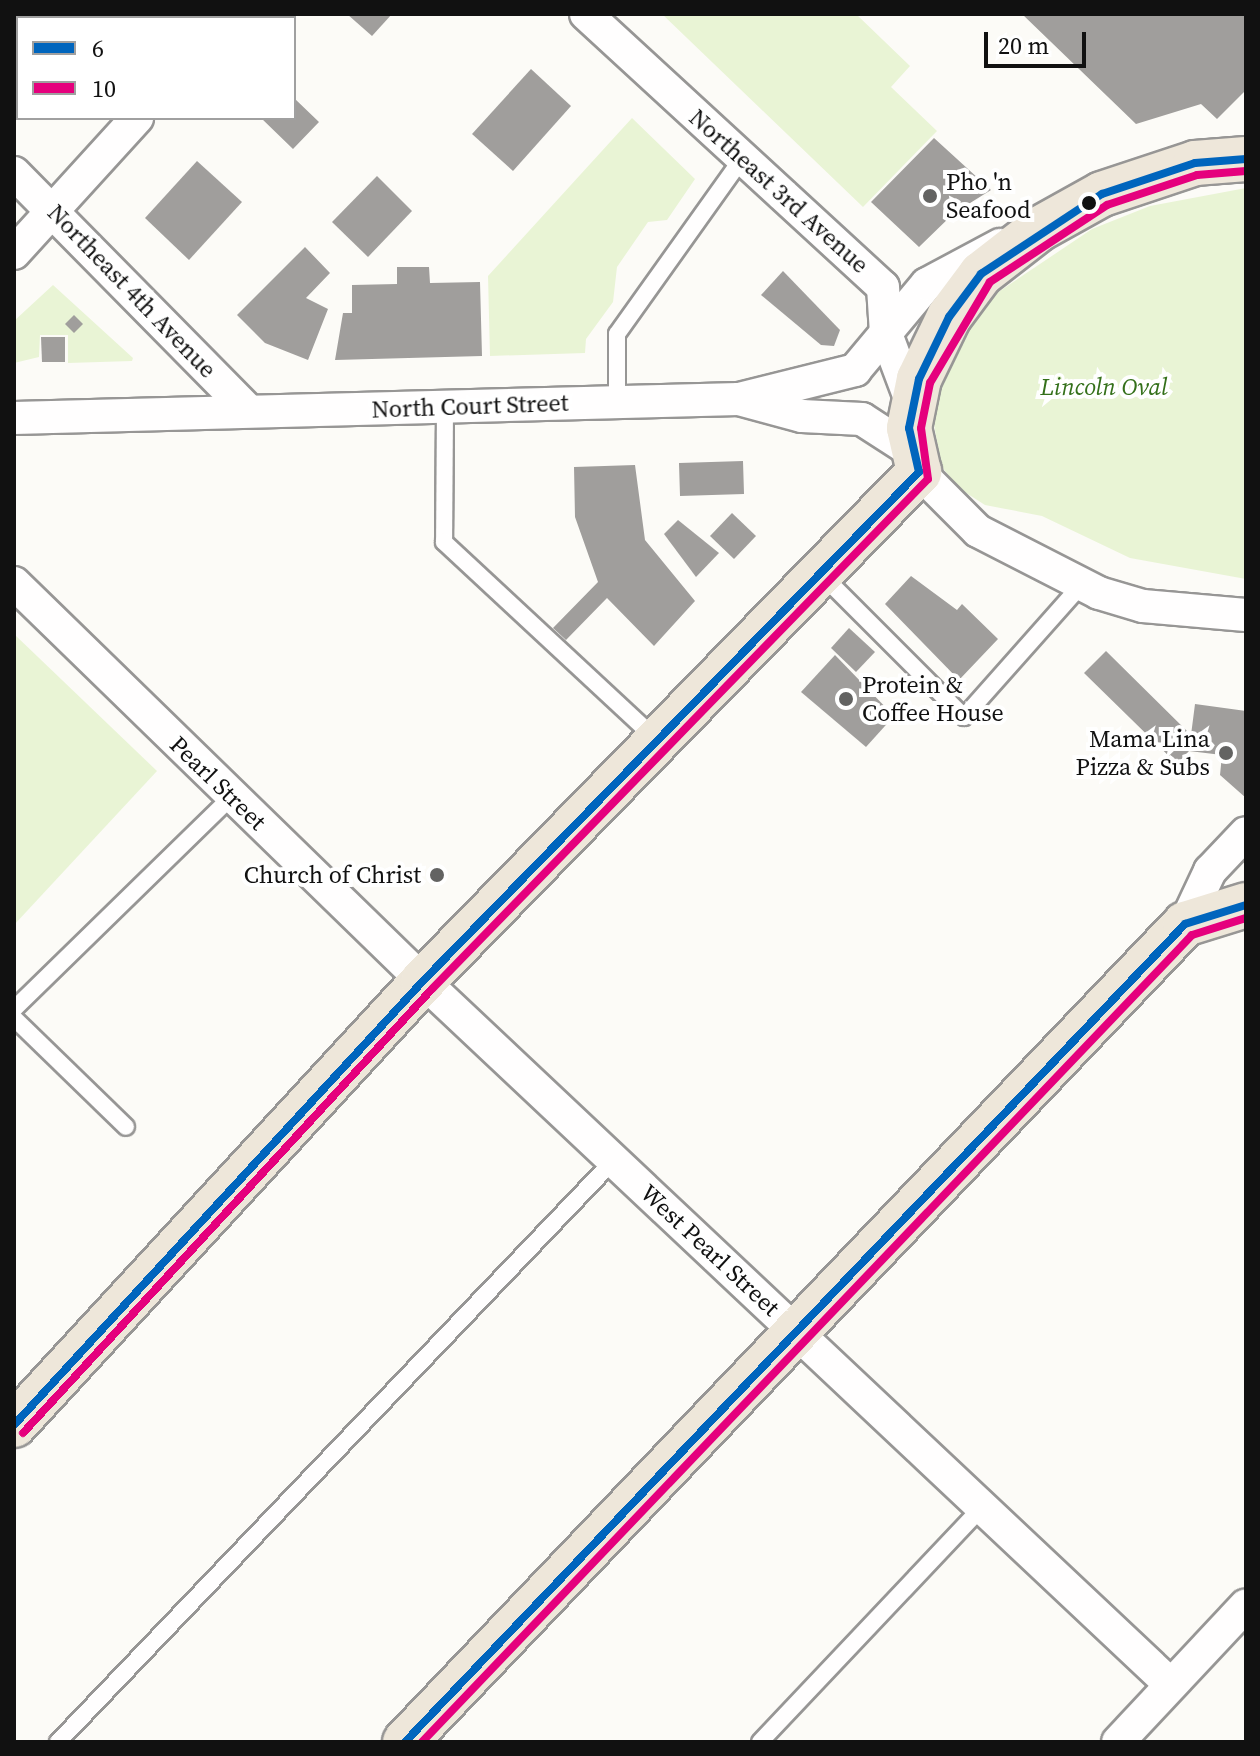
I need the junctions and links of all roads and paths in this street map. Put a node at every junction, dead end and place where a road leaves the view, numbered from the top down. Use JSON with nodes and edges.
{"nodes":[{"id":1,"x":586,"y":14,"type":"edge"},
{"id":2,"x":135,"y":120,"type":"edge"},
{"id":3,"x":742,"y":159,"type":"junction"},
{"id":4,"x":1246,"y":159,"type":"edge"},
{"id":5,"x":14,"y":173,"type":"edge"},
{"id":6,"x":54,"y":211,"type":"junction"},
{"id":7,"x":1039,"y":229,"type":"junction"},
{"id":8,"x":14,"y":253,"type":"edge"},
{"id":9,"x":927,"y":284,"type":"junction"},
{"id":10,"x":883,"y":287,"type":"junction"},
{"id":11,"x":886,"y":334,"type":"junction"},
{"id":12,"x":739,"y":399,"type":"junction"},
{"id":13,"x":617,"y":402,"type":"junction"},
{"id":14,"x":912,"y":403,"type":"junction"},
{"id":15,"x":445,"y":408,"type":"junction"},
{"id":16,"x":249,"y":411,"type":"junction"},
{"id":17,"x":14,"y":418,"type":"edge"},
{"id":18,"x":916,"y":462,"type":"junction"},
{"id":19,"x":821,"y":574,"type":"junction"},
{"id":20,"x":14,"y":583,"type":"edge"},
{"id":21,"x":1081,"y":585,"type":"junction"},
{"id":22,"x":1246,"y":615,"type":"edge"},
{"id":23,"x":658,"y":741,"type":"junction"},
{"id":24,"x":231,"y":797,"type":"junction"},
{"id":25,"x":1246,"y":833,"type":"edge"},
{"id":26,"x":1246,"y":905,"type":"edge"},
{"id":27,"x":1185,"y":924,"type":"junction"},
{"id":28,"x":423,"y":981,"type":"junction"},
{"id":29,"x":14,"y":1009,"type":"edge"},
{"id":30,"x":14,"y":1018,"type":"edge"},
{"id":31,"x":126,"y":1127,"type":"dead end"},
{"id":32,"x":614,"y":1160,"type":"junction"},
{"id":33,"x":793,"y":1327,"type":"junction"},
{"id":34,"x":14,"y":1425,"type":"edge"},
{"id":35,"x":981,"y":1508,"type":"junction"},
{"id":36,"x":1246,"y":1605,"type":"edge"},
{"id":37,"x":1171,"y":1685,"type":"junction"},
{"id":38,"x":58,"y":1742,"type":"edge"},
{"id":39,"x":405,"y":1742,"type":"edge"},
{"id":40,"x":760,"y":1742,"type":"edge"},
{"id":41,"x":1118,"y":1742,"type":"edge"}],
"edges":[{"from":1,"to":3,"type":"street","name":"Northeast 3rd Avenue"},
{"from":2,"to":6,"type":"street"},
{"from":3,"to":10,"type":"street","name":"Northeast 3rd Avenue"},
{"from":3,"to":13,"type":"lane"},
{"from":4,"to":7,"type":"main road"},
{"from":5,"to":6,"type":"street","name":"Northeast 4th Avenue"},
{"from":6,"to":8,"type":"street"},
{"from":6,"to":16,"type":"street","name":"Northeast 4th Avenue"},
{"from":7,"to":9,"type":"street"},
{"from":7,"to":14,"type":"main road"},
{"from":9,"to":10,"type":"street"},
{"from":9,"to":11,"type":"street"},
{"from":10,"to":11,"type":"street","name":"Northeast 3rd Avenue"},
{"from":11,"to":12,"type":"street"},
{"from":11,"to":14,"type":"street","name":"Northeast 3rd Avenue"},
{"from":12,"to":13,"type":"street","name":"North Court Street"},
{"from":12,"to":18,"type":"street","name":"North Court Street"},
{"from":13,"to":15,"type":"street","name":"North Court Street"},
{"from":14,"to":18,"type":"main road"},
{"from":15,"to":16,"type":"street","name":"North Court Street"},
{"from":15,"to":23,"type":"lane"},
{"from":16,"to":17,"type":"street","name":"North Court Street"},
{"from":18,"to":19,"type":"main road"},
{"from":18,"to":21,"type":"street"},
{"from":19,"to":21,"type":"lane"},
{"from":19,"to":23,"type":"main road"},
{"from":20,"to":24,"type":"street","name":"Pearl Street"},
{"from":21,"to":22,"type":"street"},
{"from":23,"to":28,"type":"main road"},
{"from":24,"to":28,"type":"street","name":"Pearl Street"},
{"from":24,"to":29,"type":"lane"},
{"from":25,"to":27,"type":"street"},
{"from":26,"to":27,"type":"main road"},
{"from":27,"to":33,"type":"main road"},
{"from":28,"to":32,"type":"street","name":"West Pearl Street"},
{"from":28,"to":34,"type":"main road"},
{"from":30,"to":31,"type":"lane"},
{"from":32,"to":33,"type":"street","name":"West Pearl Street"},
{"from":32,"to":38,"type":"lane"},
{"from":33,"to":35,"type":"street","name":"West Pearl Street"},
{"from":33,"to":39,"type":"main road"},
{"from":35,"to":37,"type":"street","name":"West Pearl Street"},
{"from":35,"to":40,"type":"lane"},
{"from":36,"to":37,"type":"street"},
{"from":37,"to":41,"type":"street"}]}
